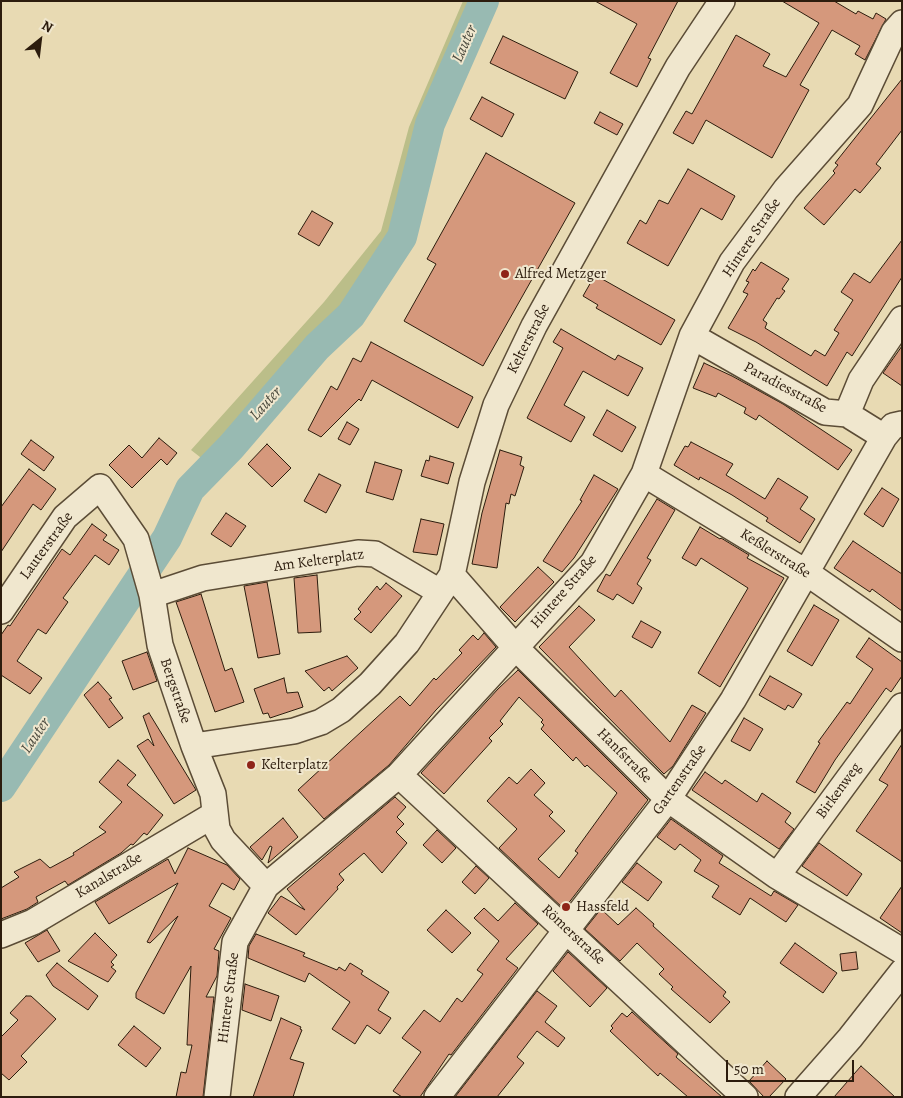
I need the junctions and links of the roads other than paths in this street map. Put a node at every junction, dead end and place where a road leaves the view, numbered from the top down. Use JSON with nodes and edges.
{"nodes":[{"id":1,"x":722,"y":1,"type":"edge"},
{"id":2,"x":902,"y":23,"type":"edge"},
{"id":3,"x":902,"y":319,"type":"edge"},
{"id":4,"x":692,"y":336,"type":"junction"},
{"id":5,"x":846,"y":414,"type":"junction"},
{"id":6,"x":893,"y":431,"type":"edge"},
{"id":7,"x":644,"y":474,"type":"junction"},
{"id":8,"x":100,"y":487,"type":"joint"},
{"id":9,"x":807,"y":573,"type":"junction"},
{"id":10,"x":446,"y":583,"type":"junction"},
{"id":11,"x":152,"y":595,"type":"junction"},
{"id":12,"x":1,"y":611,"type":"edge"},
{"id":13,"x":902,"y":639,"type":"edge"},
{"id":14,"x":515,"y":647,"type":"junction"},
{"id":15,"x":902,"y":706,"type":"edge"},
{"id":16,"x":194,"y":746,"type":"junction"},
{"id":17,"x":399,"y":775,"type":"junction"},
{"id":18,"x":668,"y":799,"type":"junction"},
{"id":19,"x":215,"y":814,"type":"junction"},
{"id":20,"x":777,"y":876,"type":"junction"},
{"id":21,"x":266,"y":886,"type":"junction"},
{"id":22,"x":568,"y":930,"type":"junction"},
{"id":23,"x":1,"y":935,"type":"edge"},
{"id":24,"x":902,"y":951,"type":"edge"},
{"id":25,"x":902,"y":972,"type":"edge"},
{"id":26,"x":217,"y":1097,"type":"edge"},
{"id":27,"x":437,"y":1097,"type":"edge"},
{"id":28,"x":745,"y":1097,"type":"edge"},
{"id":29,"x":798,"y":1097,"type":"edge"}],
"edges":[{"from":1,"to":10,"type":"street","name":"Kelterstraße"},
{"from":2,"to":4,"type":"street","name":"Hintere Straße"},
{"from":3,"to":5,"type":"street"},
{"from":4,"to":5,"type":"street","name":"Paradiesstraße"},
{"from":4,"to":7,"type":"street","name":"Hintere Straße"},
{"from":5,"to":6,"type":"street","name":"Paradiesstraße"},
{"from":6,"to":9,"type":"street","name":"Gartenstraße"},
{"from":7,"to":9,"type":"street","name":"Keßlerstraße"},
{"from":7,"to":14,"type":"street","name":"Hintere Straße"},
{"from":8,"to":11,"type":"street","name":"Bergstraße"},
{"from":8,"to":12,"type":"street","name":"Lauterstraße"},
{"from":9,"to":13,"type":"street","name":"Keßlerstraße"},
{"from":9,"to":18,"type":"street","name":"Gartenstraße"},
{"from":10,"to":11,"type":"street","name":"Am Kelterplatz"},
{"from":10,"to":14,"type":"street","name":"Hanfstraße"},
{"from":10,"to":16,"type":"street"},
{"from":11,"to":16,"type":"street","name":"Bergstraße"},
{"from":14,"to":17,"type":"street","name":"Hintere Straße"},
{"from":14,"to":18,"type":"street","name":"Hanfstraße"},
{"from":15,"to":20,"type":"street","name":"Birkenweg"},
{"from":16,"to":19,"type":"street","name":"Bergstraße"},
{"from":17,"to":21,"type":"street","name":"Hintere Straße"},
{"from":17,"to":22,"type":"street","name":"Römerstraße"},
{"from":18,"to":20,"type":"street","name":"Hanfstraße"},
{"from":18,"to":22,"type":"street","name":"Gartenstraße"},
{"from":19,"to":21,"type":"street","name":"Bergstraße"},
{"from":19,"to":23,"type":"street","name":"Kanalstraße"},
{"from":20,"to":24,"type":"street","name":"Hanfstraße"},
{"from":21,"to":26,"type":"street","name":"Hintere Straße"},
{"from":22,"to":27,"type":"street","name":"Gartenstraße"},
{"from":22,"to":28,"type":"street","name":"Römerstraße"},
{"from":25,"to":29,"type":"street"}]}
